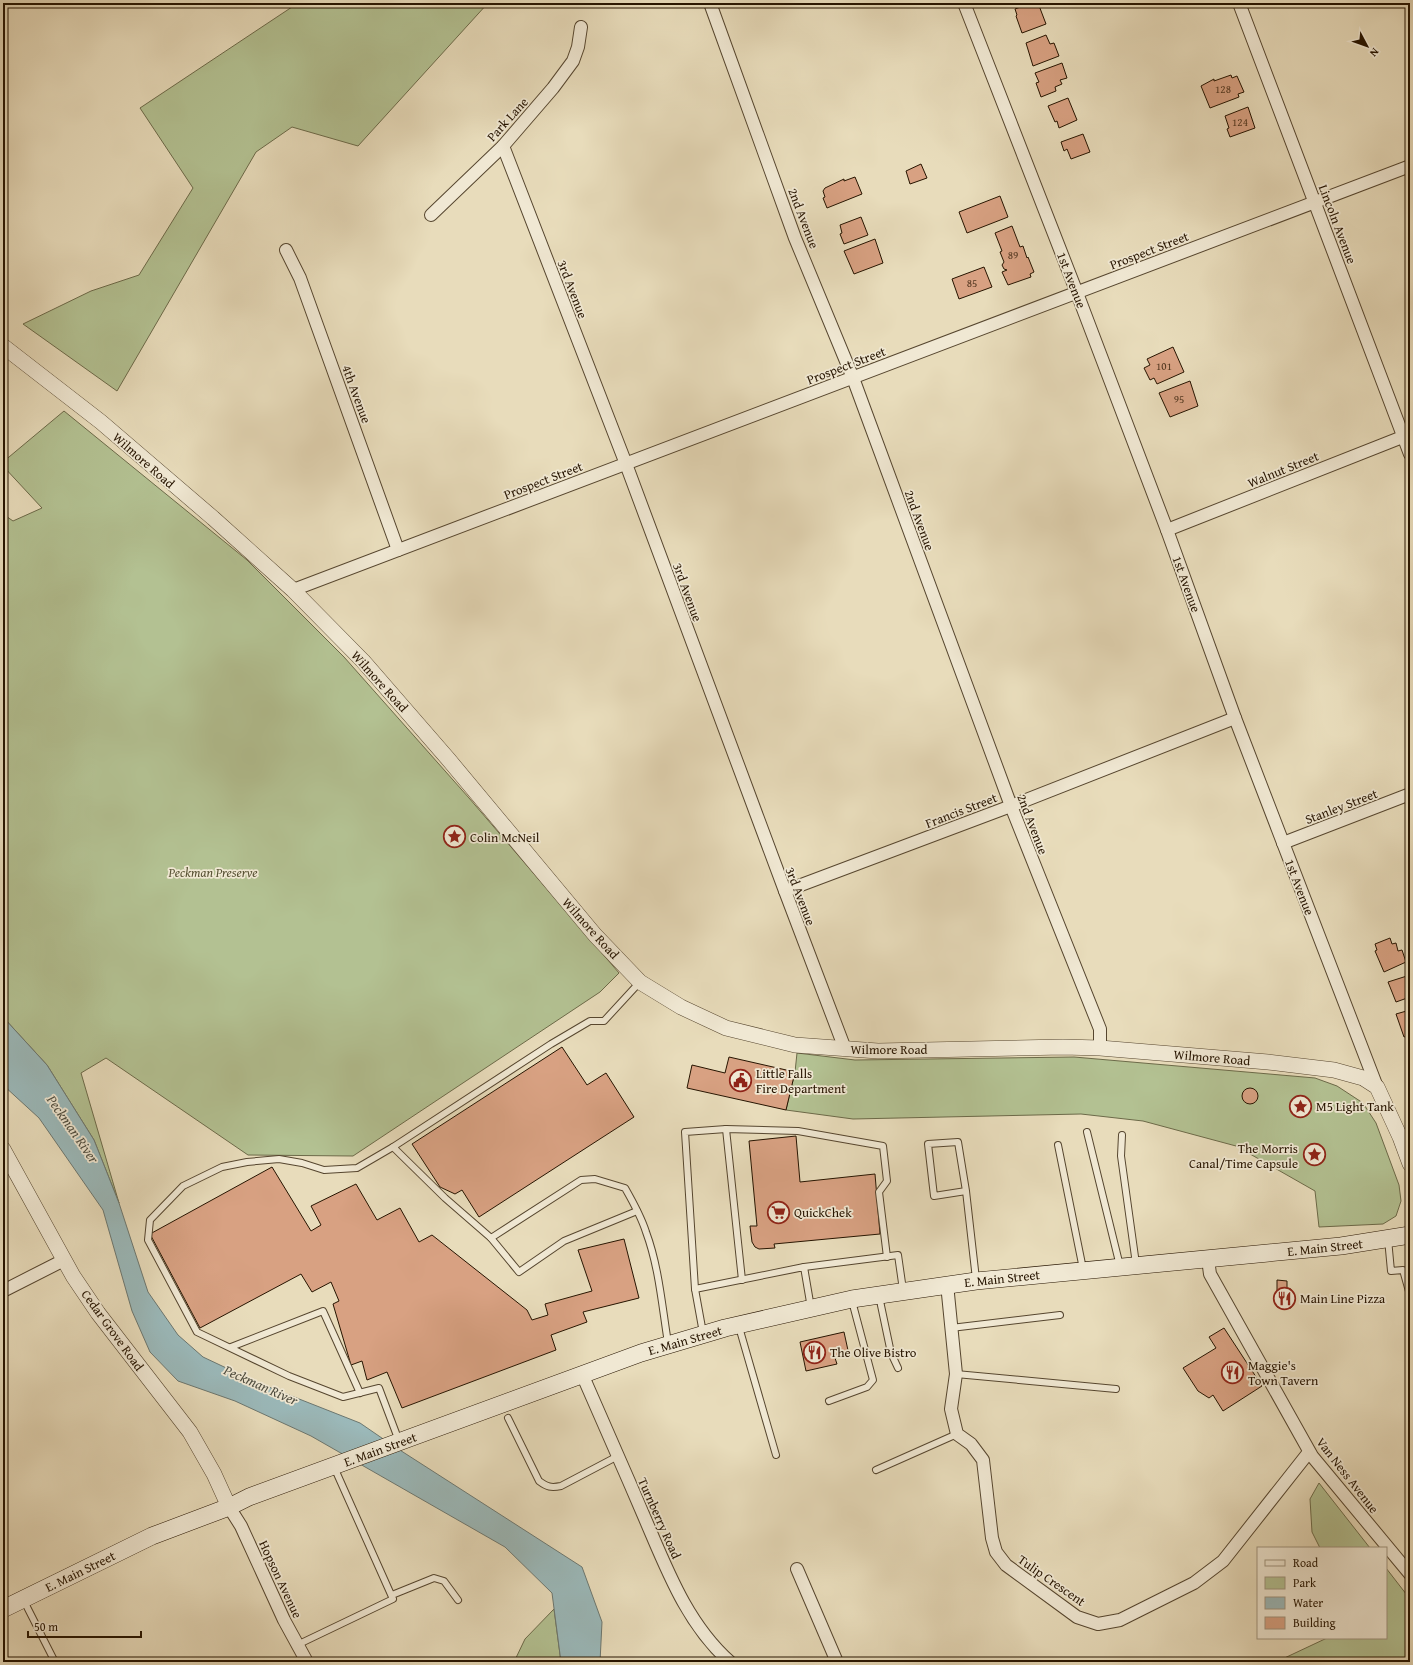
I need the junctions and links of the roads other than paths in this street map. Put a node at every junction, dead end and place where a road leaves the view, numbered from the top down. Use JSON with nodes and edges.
{"nodes":[{"id":1,"x":710,"y":3,"type":"edge"},
{"id":2,"x":1239,"y":3,"type":"edge"},
{"id":3,"x":966,"y":4,"type":"edge"},
{"id":4,"x":581,"y":27,"type":"dead end"},
{"id":5,"x":503,"y":146,"type":"junction"},
{"id":6,"x":1410,"y":166,"type":"edge"},
{"id":7,"x":1316,"y":203,"type":"junction"},
{"id":8,"x":431,"y":214,"type":"dead end"},
{"id":9,"x":286,"y":250,"type":"dead end"},
{"id":10,"x":1077,"y":292,"type":"junction"},
{"id":11,"x":3,"y":346,"type":"edge"},
{"id":12,"x":853,"y":378,"type":"junction"},
{"id":13,"x":1407,"y":435,"type":"edge"},
{"id":14,"x":1410,"y":454,"type":"edge"},
{"id":15,"x":626,"y":464,"type":"junction"},
{"id":16,"x":1167,"y":530,"type":"junction"},
{"id":17,"x":398,"y":550,"type":"junction"},
{"id":18,"x":292,"y":590,"type":"junction"},
{"id":19,"x":1236,"y":718,"type":"junction"},
{"id":20,"x":1410,"y":794,"type":"edge"},
{"id":21,"x":1011,"y":806,"type":"junction"},
{"id":22,"x":1283,"y":843,"type":"junction"},
{"id":23,"x":785,"y":891,"type":"junction"},
{"id":24,"x":640,"y":982,"type":"junction"},
{"id":25,"x":1100,"y":1048,"type":"junction"},
{"id":26,"x":845,"y":1049,"type":"junction"},
{"id":27,"x":1377,"y":1087,"type":"junction"},
{"id":28,"x":726,"y":1129,"type":"junction"},
{"id":29,"x":1087,"y":1132,"type":"dead end"},
{"id":30,"x":1122,"y":1136,"type":"dead end"},
{"id":31,"x":1058,"y":1146,"type":"dead end"},
{"id":32,"x":393,"y":1147,"type":"junction"},
{"id":33,"x":3,"y":1149,"type":"edge"},
{"id":34,"x":1410,"y":1164,"type":"edge"},
{"id":35,"x":966,"y":1191,"type":"junction"},
{"id":36,"x":637,"y":1211,"type":"junction"},
{"id":37,"x":1410,"y":1235,"type":"edge"},
{"id":38,"x":490,"y":1238,"type":"junction"},
{"id":39,"x":1388,"y":1239,"type":"junction"},
{"id":40,"x":887,"y":1257,"type":"junction"},
{"id":41,"x":1208,"y":1259,"type":"junction"},
{"id":42,"x":64,"y":1260,"type":"junction"},
{"id":43,"x":1128,"y":1266,"type":"junction"},
{"id":44,"x":804,"y":1267,"type":"junction"},
{"id":45,"x":1410,"y":1268,"type":"edge"},
{"id":46,"x":1083,"y":1270,"type":"junction"},
{"id":47,"x":1403,"y":1270,"type":"junction"},
{"id":48,"x":742,"y":1280,"type":"junction"},
{"id":49,"x":976,"y":1281,"type":"junction"},
{"id":50,"x":947,"y":1284,"type":"junction"},
{"id":51,"x":695,"y":1289,"type":"junction"},
{"id":52,"x":3,"y":1291,"type":"edge"},
{"id":53,"x":903,"y":1291,"type":"junction"},
{"id":54,"x":879,"y":1294,"type":"junction"},
{"id":55,"x":1410,"y":1295,"type":"edge"},
{"id":56,"x":852,"y":1299,"type":"junction"},
{"id":57,"x":812,"y":1309,"type":"junction"},
{"id":58,"x":1060,"y":1315,"type":"dead end"},
{"id":59,"x":738,"y":1326,"type":"junction"},
{"id":60,"x":951,"y":1328,"type":"junction"},
{"id":61,"x":703,"y":1334,"type":"junction"},
{"id":62,"x":668,"y":1345,"type":"junction"},
{"id":63,"x":231,"y":1347,"type":"junction"},
{"id":64,"x":898,"y":1368,"type":"dead end"},
{"id":65,"x":582,"y":1374,"type":"junction"},
{"id":66,"x":956,"y":1374,"type":"junction"},
{"id":67,"x":1116,"y":1389,"type":"dead end"},
{"id":68,"x":360,"y":1392,"type":"junction"},
{"id":69,"x":829,"y":1401,"type":"dead end"},
{"id":70,"x":508,"y":1418,"type":"dead end"},
{"id":71,"x":957,"y":1434,"type":"junction"},
{"id":72,"x":397,"y":1443,"type":"junction"},
{"id":73,"x":1310,"y":1452,"type":"junction"},
{"id":74,"x":776,"y":1455,"type":"dead end"},
{"id":75,"x":618,"y":1456,"type":"junction"},
{"id":76,"x":333,"y":1466,"type":"junction"},
{"id":77,"x":876,"y":1470,"type":"dead end"},
{"id":78,"x":229,"y":1507,"type":"junction"},
{"id":79,"x":797,"y":1569,"type":"dead end"},
{"id":80,"x":1410,"y":1574,"type":"edge"},
{"id":81,"x":392,"y":1595,"type":"junction"},
{"id":82,"x":23,"y":1599,"type":"junction"},
{"id":83,"x":458,"y":1600,"type":"dead end"},
{"id":84,"x":3,"y":1609,"type":"edge"},
{"id":85,"x":297,"y":1645,"type":"junction"},
{"id":86,"x":55,"y":1662,"type":"edge"},
{"id":87,"x":307,"y":1662,"type":"edge"},
{"id":88,"x":730,"y":1662,"type":"edge"},
{"id":89,"x":837,"y":1662,"type":"edge"}],
"edges":[{"from":1,"to":12,"type":"street","name":"2nd Avenue"},
{"from":2,"to":7,"type":"street","name":"Lincoln Avenue"},
{"from":3,"to":10,"type":"street","name":"1st Avenue"},
{"from":4,"to":5,"type":"street","name":"Park Lane"},
{"from":5,"to":8,"type":"street","name":"Park Lane"},
{"from":5,"to":15,"type":"street","name":"3rd Avenue"},
{"from":6,"to":7,"type":"street","name":"Prospect Street"},
{"from":7,"to":10,"type":"street","name":"Prospect Street"},
{"from":7,"to":13,"type":"street","name":"Lincoln Avenue"},
{"from":9,"to":17,"type":"street","name":"4th Avenue"},
{"from":10,"to":12,"type":"street","name":"Prospect Street"},
{"from":10,"to":16,"type":"street","name":"1st Avenue"},
{"from":11,"to":18,"type":"street","name":"Wilmore Road"},
{"from":12,"to":15,"type":"street","name":"Prospect Street"},
{"from":12,"to":21,"type":"street","name":"2nd Avenue"},
{"from":13,"to":14,"type":"street","name":"Lincoln Avenue"},
{"from":13,"to":16,"type":"street","name":"Walnut Street"},
{"from":15,"to":17,"type":"street","name":"Prospect Street"},
{"from":15,"to":23,"type":"street","name":"3rd Avenue"},
{"from":16,"to":19,"type":"street","name":"1st Avenue"},
{"from":17,"to":18,"type":"street","name":"Prospect Street"},
{"from":18,"to":24,"type":"street","name":"Wilmore Road"},
{"from":19,"to":21,"type":"street","name":"Francis Street"},
{"from":19,"to":22,"type":"street","name":"1st Avenue"},
{"from":20,"to":22,"type":"street","name":"Stanley Street"},
{"from":21,"to":23,"type":"street","name":"Francis Street"},
{"from":21,"to":25,"type":"street","name":"2nd Avenue"},
{"from":22,"to":27,"type":"street","name":"1st Avenue"},
{"from":23,"to":26,"type":"street","name":"3rd Avenue"},
{"from":24,"to":26,"type":"street","name":"Wilmore Road"},
{"from":24,"to":32,"type":"lane"},
{"from":25,"to":26,"type":"street","name":"Wilmore Road"},
{"from":25,"to":27,"type":"street","name":"Wilmore Road"},
{"from":27,"to":34,"type":"street","name":"1st Avenue"},
{"from":28,"to":40,"type":"lane"},
{"from":28,"to":48,"type":"lane"},
{"from":28,"to":51,"type":"lane"},
{"from":29,"to":43,"type":"lane"},
{"from":30,"to":43,"type":"lane"},
{"from":31,"to":46,"type":"lane"},
{"from":32,"to":38,"type":"lane"},
{"from":32,"to":63,"type":"lane"},
{"from":33,"to":42,"type":"street","name":"Cedar Grove Road"},
{"from":35,"to":35,"type":"lane"},
{"from":35,"to":49,"type":"lane"},
{"from":36,"to":38,"type":"lane"},
{"from":36,"to":38,"type":"lane"},
{"from":36,"to":62,"type":"lane"},
{"from":37,"to":39,"type":"main road","name":"E. Main Street"},
{"from":39,"to":41,"type":"main road","name":"E. Main Street"},
{"from":39,"to":47,"type":"lane"},
{"from":40,"to":44,"type":"lane"},
{"from":40,"to":53,"type":"lane"},
{"from":41,"to":43,"type":"main road","name":"E. Main Street"},
{"from":41,"to":73,"type":"street","name":"Van Ness Avenue"},
{"from":42,"to":52,"type":"street"},
{"from":42,"to":78,"type":"street","name":"Cedar Grove Road"},
{"from":43,"to":46,"type":"main road","name":"E. Main Street"},
{"from":44,"to":48,"type":"lane"},
{"from":44,"to":57,"type":"lane"},
{"from":45,"to":47,"type":"lane"},
{"from":46,"to":49,"type":"main road","name":"E. Main Street"},
{"from":47,"to":55,"type":"lane"},
{"from":48,"to":51,"type":"lane"},
{"from":49,"to":50,"type":"main road","name":"E. Main Street"},
{"from":50,"to":53,"type":"main road","name":"E. Main Street"},
{"from":50,"to":60,"type":"street"},
{"from":51,"to":61,"type":"lane"},
{"from":53,"to":54,"type":"main road","name":"E. Main Street"},
{"from":54,"to":56,"type":"main road","name":"E. Main Street"},
{"from":54,"to":64,"type":"lane"},
{"from":56,"to":57,"type":"main road","name":"E. Main Street"},
{"from":56,"to":69,"type":"lane"},
{"from":57,"to":59,"type":"main road","name":"E. Main Street"},
{"from":58,"to":60,"type":"lane"},
{"from":59,"to":61,"type":"main road","name":"E. Main Street"},
{"from":59,"to":74,"type":"lane"},
{"from":60,"to":66,"type":"street"},
{"from":61,"to":62,"type":"main road","name":"E. Main Street"},
{"from":62,"to":65,"type":"main road","name":"E. Main Street"},
{"from":63,"to":68,"type":"lane"},
{"from":63,"to":68,"type":"lane"},
{"from":65,"to":72,"type":"main road","name":"E. Main Street"},
{"from":65,"to":75,"type":"street","name":"Turnberry Road"},
{"from":66,"to":67,"type":"lane"},
{"from":66,"to":71,"type":"street"},
{"from":68,"to":72,"type":"lane"},
{"from":70,"to":75,"type":"lane"},
{"from":71,"to":73,"type":"street","name":"Tulip Crescent"},
{"from":71,"to":77,"type":"lane"},
{"from":72,"to":76,"type":"main road","name":"E. Main Street"},
{"from":73,"to":80,"type":"street","name":"Van Ness Avenue"},
{"from":75,"to":88,"type":"street","name":"Turnberry Road"},
{"from":76,"to":78,"type":"main road","name":"E. Main Street"},
{"from":76,"to":81,"type":"lane"},
{"from":78,"to":82,"type":"main road","name":"E. Main Street"},
{"from":78,"to":85,"type":"street","name":"Hopson Avenue"},
{"from":79,"to":89,"type":"street"},
{"from":81,"to":83,"type":"lane"},
{"from":81,"to":85,"type":"lane"},
{"from":82,"to":84,"type":"main road","name":"E. Main Street"},
{"from":82,"to":86,"type":"lane"},
{"from":85,"to":87,"type":"street","name":"Hopson Avenue"}]}
